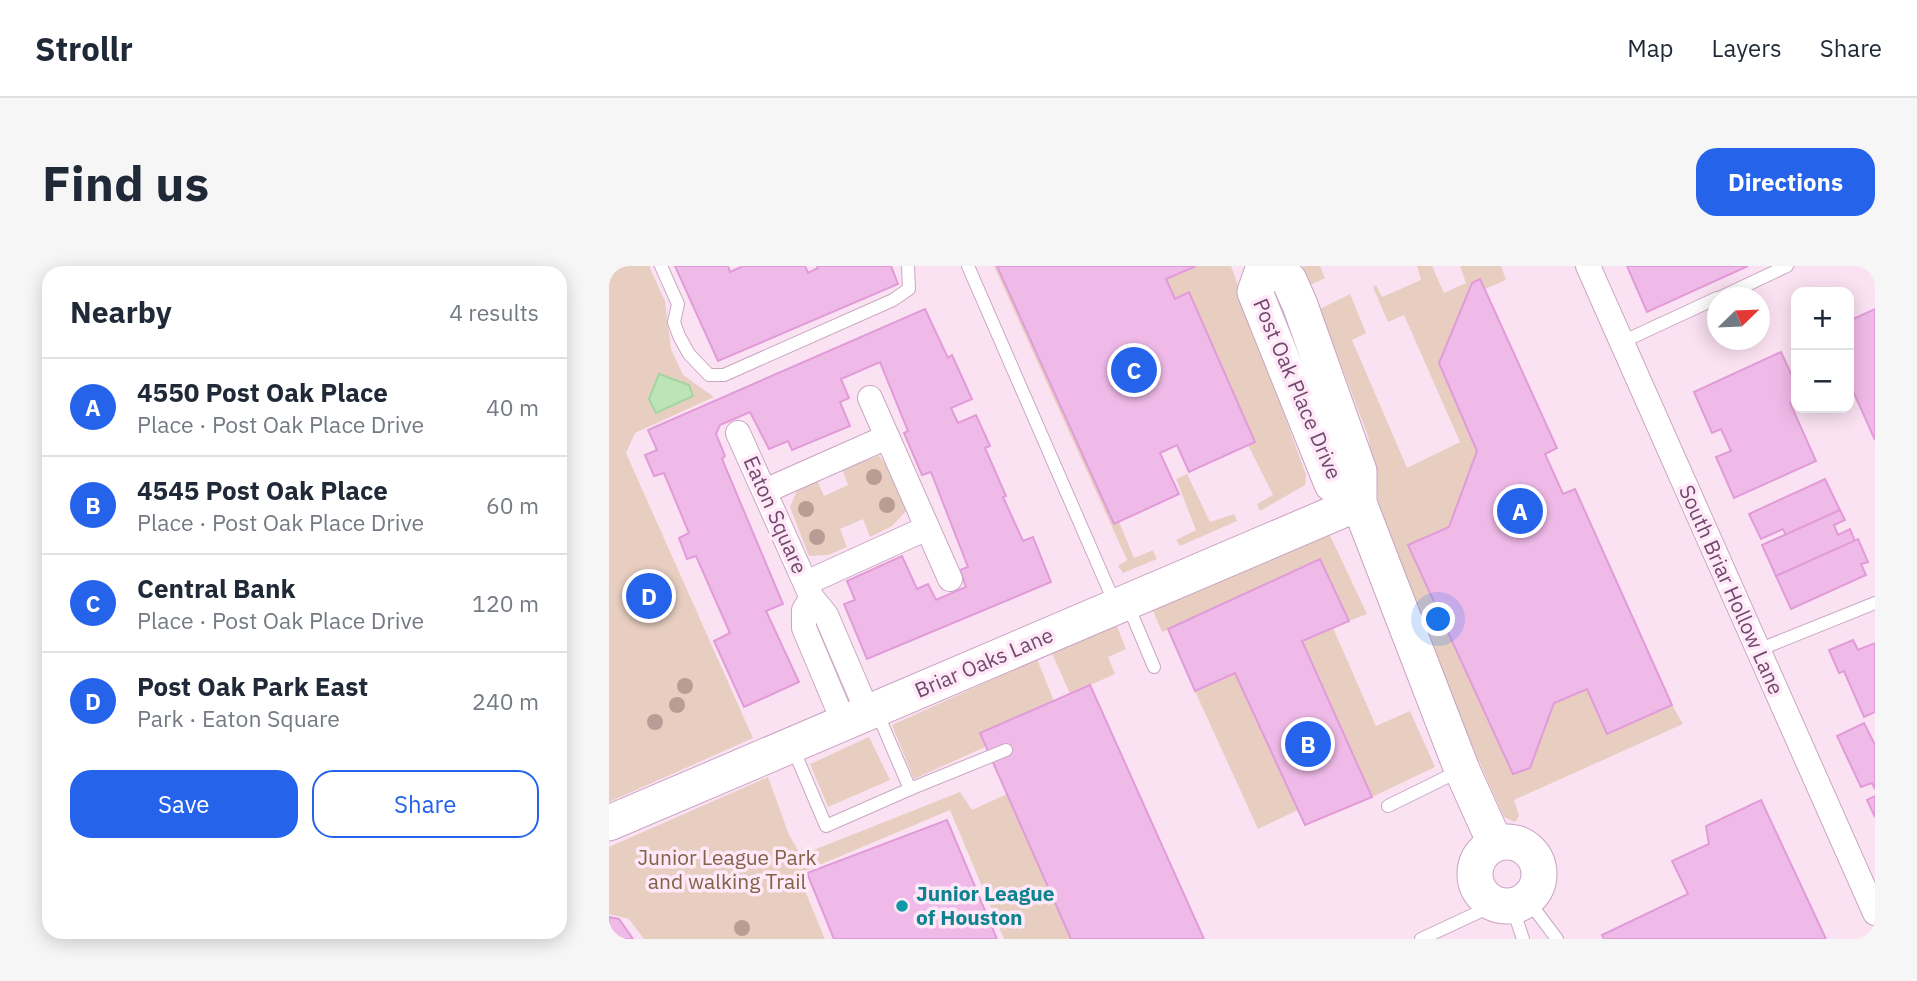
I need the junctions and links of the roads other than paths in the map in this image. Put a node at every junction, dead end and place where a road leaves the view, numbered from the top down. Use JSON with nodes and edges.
{"nodes":[{"id":1,"x":661,"y":266,"type":"edge"},
{"id":2,"x":908,"y":266,"type":"edge"},
{"id":3,"x":968,"y":266,"type":"edge"},
{"id":4,"x":1266,"y":266,"type":"edge"},
{"id":5,"x":1588,"y":266,"type":"edge"},
{"id":6,"x":1787,"y":266,"type":"edge"},
{"id":7,"x":1742,"y":287,"type":"edge"},
{"id":8,"x":1707,"y":303,"type":"edge"},
{"id":9,"x":1622,"y":342,"type":"junction"},
{"id":10,"x":870,"y":398,"type":"dead end"},
{"id":11,"x":738,"y":433,"type":"dead end"},
{"id":12,"x":887,"y":437,"type":"junction"},
{"id":13,"x":765,"y":491,"type":"junction"},
{"id":14,"x":1359,"y":503,"type":"junction"},
{"id":15,"x":927,"y":528,"type":"junction"},
{"id":16,"x":950,"y":579,"type":"dead end"},
{"id":17,"x":809,"y":591,"type":"junction"},
{"id":18,"x":1875,"y":603,"type":"edge"},
{"id":19,"x":1122,"y":605,"type":"junction"},
{"id":20,"x":1758,"y":650,"type":"junction"},
{"id":21,"x":1154,"y":667,"type":"dead end"},
{"id":22,"x":863,"y":715,"type":"junction"},
{"id":23,"x":792,"y":745,"type":"junction"},
{"id":24,"x":1006,"y":750,"type":"dead end"},
{"id":25,"x":1462,"y":770,"type":"junction"},
{"id":26,"x":910,"y":789,"type":"junction"},
{"id":27,"x":1388,"y":806,"type":"dead end"},
{"id":28,"x":609,"y":823,"type":"edge"},
{"id":29,"x":1495,"y":844,"type":"junction"},
{"id":30,"x":1510,"y":903,"type":"junction"},
{"id":31,"x":1875,"y":913,"type":"edge"},
{"id":32,"x":1421,"y":939,"type":"edge"},
{"id":33,"x":1523,"y":939,"type":"edge"},
{"id":34,"x":1557,"y":939,"type":"edge"}],
"edges":[{"from":1,"to":2,"type":"lane"},
{"from":3,"to":19,"type":"lane"},
{"from":4,"to":14,"type":"street","name":"Post Oak Place Drive"},
{"from":5,"to":9,"type":"street","name":"South Briar Hollow Lane"},
{"from":6,"to":7,"type":"lane"},
{"from":8,"to":9,"type":"lane"},
{"from":9,"to":20,"type":"street","name":"South Briar Hollow Lane"},
{"from":10,"to":12,"type":"street"},
{"from":11,"to":13,"type":"street","name":"Eaton Square"},
{"from":12,"to":13,"type":"street"},
{"from":12,"to":15,"type":"street"},
{"from":13,"to":17,"type":"street","name":"Eaton Square"},
{"from":14,"to":19,"type":"street","name":"Briar Oaks Lane"},
{"from":14,"to":25,"type":"street","name":"Post Oak Place Drive"},
{"from":15,"to":16,"type":"street"},
{"from":15,"to":17,"type":"street"},
{"from":17,"to":22,"type":"street","name":"Eaton Square"},
{"from":18,"to":20,"type":"lane"},
{"from":19,"to":21,"type":"lane"},
{"from":19,"to":22,"type":"street","name":"Briar Oaks Lane"},
{"from":20,"to":31,"type":"street","name":"South Briar Hollow Lane"},
{"from":22,"to":23,"type":"street","name":"Briar Oaks Lane"},
{"from":22,"to":26,"type":"lane"},
{"from":23,"to":26,"type":"lane"},
{"from":23,"to":28,"type":"street","name":"Briar Oaks Lane"},
{"from":24,"to":26,"type":"lane"},
{"from":25,"to":27,"type":"lane"},
{"from":25,"to":29,"type":"street","name":"Post Oak Place Drive"},
{"from":29,"to":30,"type":"street"},
{"from":29,"to":30,"type":"street"},
{"from":30,"to":32,"type":"lane"},
{"from":30,"to":33,"type":"lane"},
{"from":30,"to":34,"type":"lane"}]}
